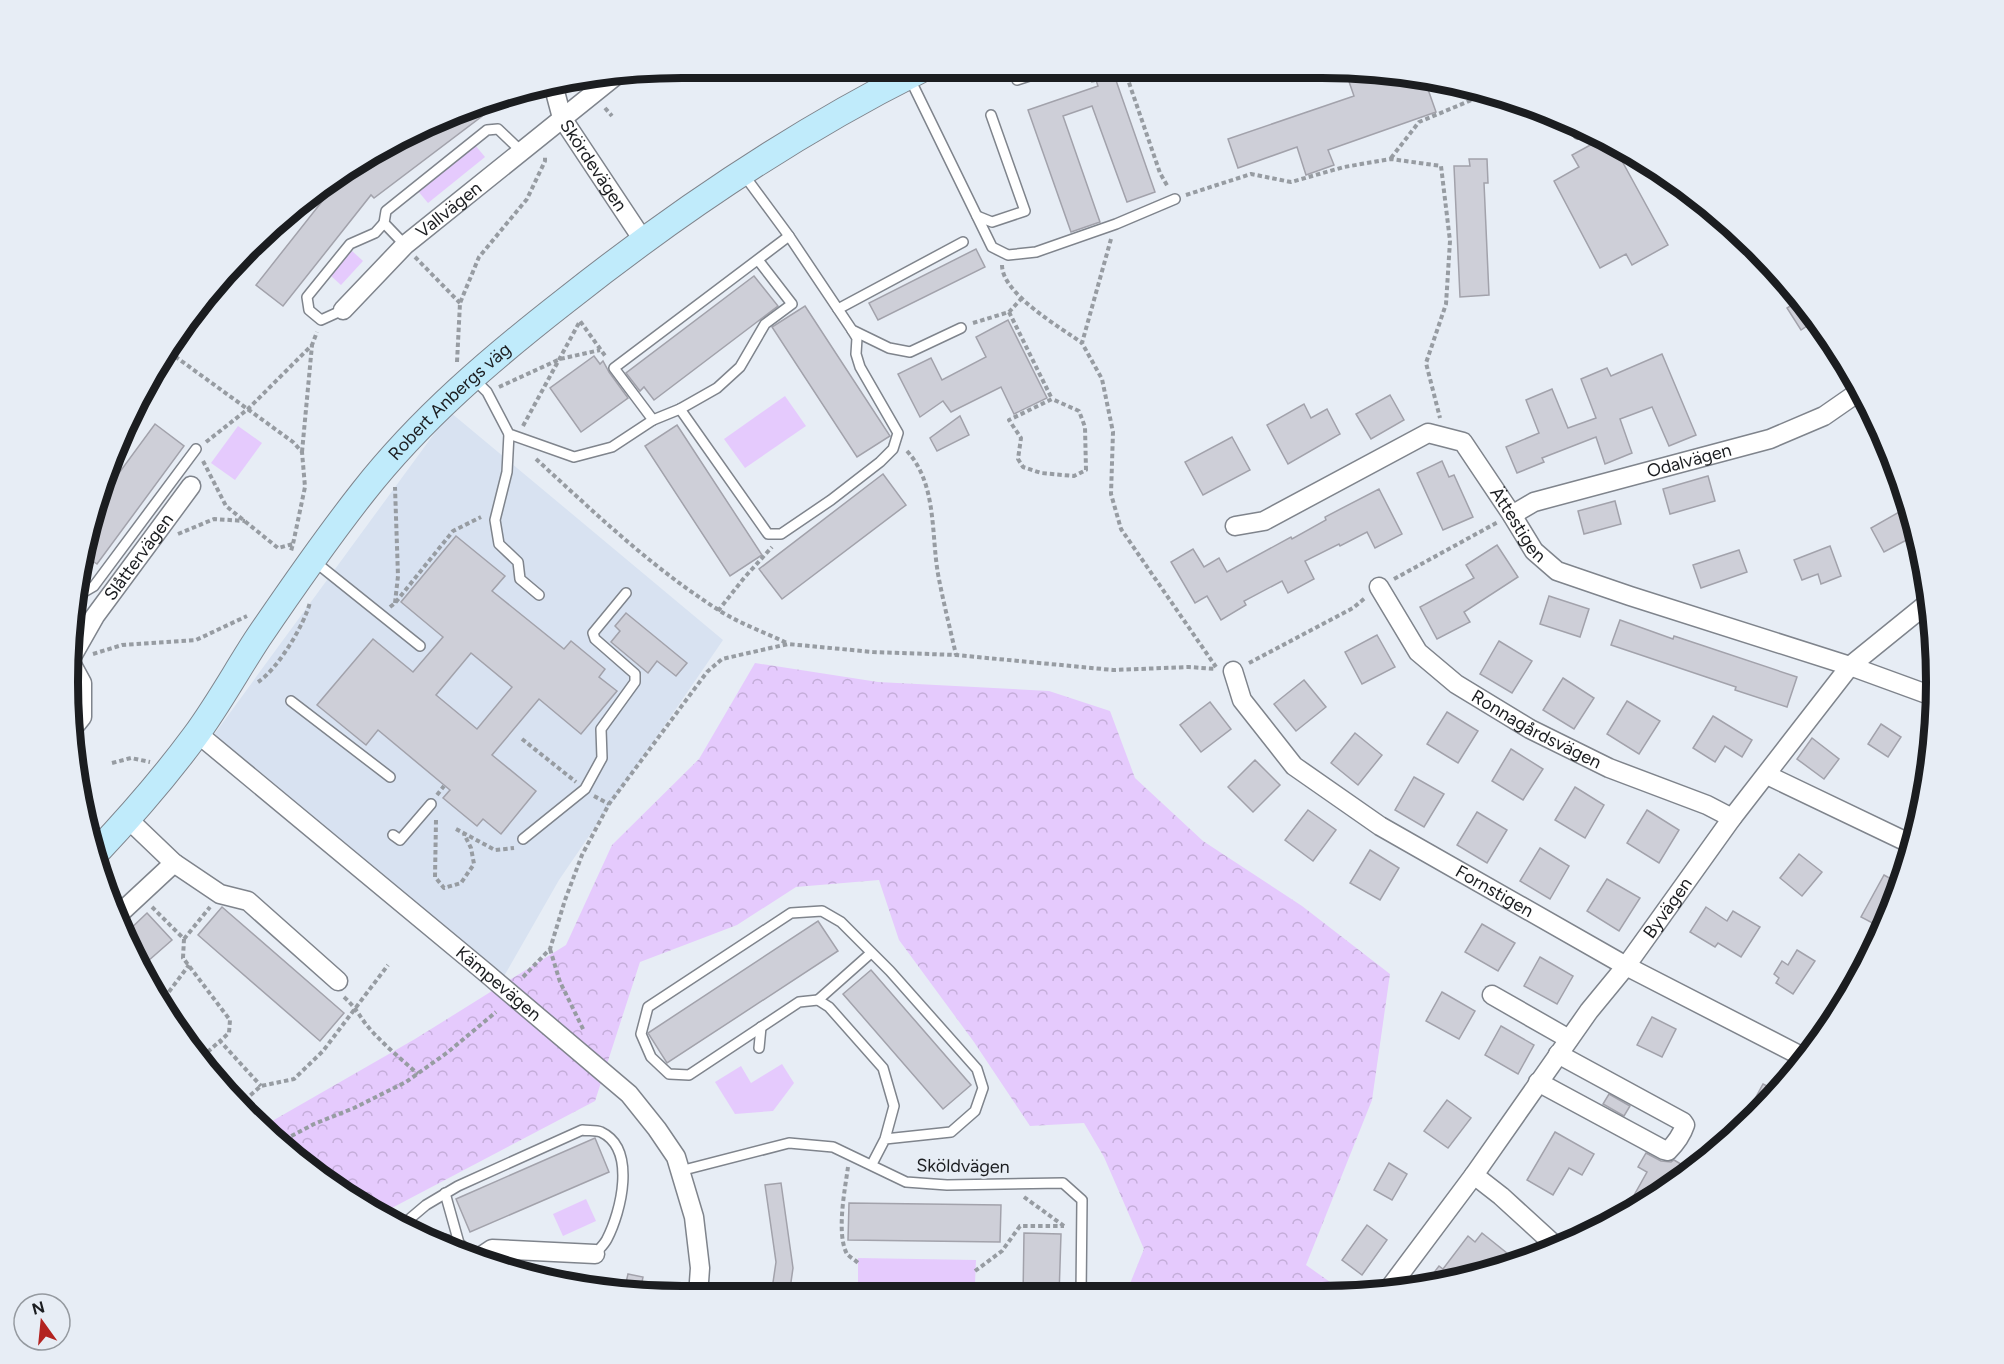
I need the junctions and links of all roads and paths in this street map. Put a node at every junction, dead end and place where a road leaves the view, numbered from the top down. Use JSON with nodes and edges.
{"nodes":[{"id":1,"x":906,"y":78,"type":"edge"},
{"id":2,"x":916,"y":78,"type":"edge"},
{"id":3,"x":1023,"y":78,"type":"edge"},
{"id":4,"x":1086,"y":78,"type":"edge"},
{"id":5,"x":1105,"y":78,"type":"edge"},
{"id":6,"x":1127,"y":78,"type":"edge"},
{"id":7,"x":1017,"y":80,"type":"dead end"},
{"id":8,"x":607,"y":83,"type":"edge"},
{"id":9,"x":555,"y":92,"type":"edge"},
{"id":10,"x":1475,"y":98,"type":"edge"},
{"id":11,"x":991,"y":115,"type":"dead end"},
{"id":12,"x":561,"y":118,"type":"junction"},
{"id":13,"x":547,"y":130,"type":"junction"},
{"id":14,"x":521,"y":151,"type":"junction"},
{"id":15,"x":1391,"y":159,"type":"junction"},
{"id":16,"x":743,"y":173,"type":"junction"},
{"id":17,"x":1175,"y":199,"type":"junction"},
{"id":18,"x":977,"y":216,"type":"junction"},
{"id":19,"x":384,"y":223,"type":"junction"},
{"id":20,"x":1116,"y":224,"type":"junction"},
{"id":21,"x":789,"y":236,"type":"junction"},
{"id":22,"x":643,"y":240,"type":"junction"},
{"id":23,"x":963,"y":242,"type":"dead end"},
{"id":24,"x":405,"y":245,"type":"junction"},
{"id":25,"x":1002,"y":252,"type":"junction"},
{"id":26,"x":758,"y":260,"type":"junction"},
{"id":27,"x":1021,"y":299,"type":"junction"},
{"id":28,"x":460,"y":303,"type":"junction"},
{"id":29,"x":837,"y":309,"type":"junction"},
{"id":30,"x":343,"y":310,"type":"joint"},
{"id":31,"x":1009,"y":312,"type":"junction"},
{"id":32,"x":321,"y":320,"type":"junction"},
{"id":33,"x":961,"y":328,"type":"joint"},
{"id":34,"x":852,"y":330,"type":"junction"},
{"id":35,"x":1082,"y":343,"type":"junction"},
{"id":36,"x":312,"y":345,"type":"junction"},
{"id":37,"x":600,"y":350,"type":"junction"},
{"id":38,"x":174,"y":356,"type":"edge"},
{"id":39,"x":560,"y":359,"type":"junction"},
{"id":40,"x":614,"y":368,"type":"junction"},
{"id":41,"x":472,"y":387,"type":"junction"},
{"id":42,"x":1853,"y":395,"type":"edge"},
{"id":43,"x":1052,"y":399,"type":"junction"},
{"id":44,"x":248,"y":409,"type":"junction"},
{"id":45,"x":680,"y":409,"type":"junction"},
{"id":46,"x":653,"y":420,"type":"junction"},
{"id":47,"x":509,"y":434,"type":"junction"},
{"id":48,"x":896,"y":439,"type":"junction"},
{"id":49,"x":1448,"y":439,"type":"junction"},
{"id":50,"x":196,"y":448,"type":"junction"},
{"id":51,"x":302,"y":452,"type":"junction"},
{"id":52,"x":384,"y":468,"type":"junction"},
{"id":53,"x":184,"y":481,"type":"junction"},
{"id":54,"x":496,"y":513,"type":"junction"},
{"id":55,"x":1512,"y":515,"type":"junction"},
{"id":56,"x":245,"y":521,"type":"junction"},
{"id":57,"x":1235,"y":526,"type":"dead end"},
{"id":58,"x":781,"y":534,"type":"junction"},
{"id":59,"x":149,"y":542,"type":"junction"},
{"id":60,"x":304,"y":556,"type":"junction"},
{"id":61,"x":1379,"y":587,"type":"dead end"},
{"id":62,"x":85,"y":591,"type":"edge"},
{"id":63,"x":626,"y":593,"type":"dead end"},
{"id":64,"x":539,"y":595,"type":"dead end"},
{"id":65,"x":395,"y":603,"type":"junction"},
{"id":66,"x":1922,"y":608,"type":"edge"},
{"id":67,"x":718,"y":611,"type":"junction"},
{"id":68,"x":380,"y":614,"type":"junction"},
{"id":69,"x":244,"y":624,"type":"dead end"},
{"id":70,"x":788,"y":644,"type":"junction"},
{"id":71,"x":79,"y":645,"type":"edge"},
{"id":72,"x":420,"y":646,"type":"dead end"},
{"id":73,"x":91,"y":654,"type":"dead end"},
{"id":74,"x":956,"y":655,"type":"junction"},
{"id":75,"x":1850,"y":666,"type":"junction"},
{"id":76,"x":1233,"y":671,"type":"dead end"},
{"id":77,"x":78,"y":676,"type":"edge"},
{"id":78,"x":257,"y":682,"type":"dead end"},
{"id":79,"x":1926,"y":694,"type":"edge"},
{"id":80,"x":291,"y":700,"type":"dead end"},
{"id":81,"x":79,"y":721,"type":"edge"},
{"id":82,"x":197,"y":733,"type":"junction"},
{"id":83,"x":522,"y":739,"type":"dead end"},
{"id":84,"x":112,"y":763,"type":"dead end"},
{"id":85,"x":167,"y":772,"type":"junction"},
{"id":86,"x":1767,"y":775,"type":"junction"},
{"id":87,"x":390,"y":777,"type":"dead end"},
{"id":88,"x":444,"y":786,"type":"dead end"},
{"id":89,"x":585,"y":789,"type":"junction"},
{"id":90,"x":609,"y":804,"type":"junction"},
{"id":91,"x":434,"y":805,"type":"joint"},
{"id":92,"x":436,"y":817,"type":"dead end"},
{"id":93,"x":1732,"y":818,"type":"junction"},
{"id":94,"x":128,"y":819,"type":"junction"},
{"id":95,"x":464,"y":834,"type":"dead end"},
{"id":96,"x":393,"y":835,"type":"dead end"},
{"id":97,"x":523,"y":839,"type":"dead end"},
{"id":98,"x":1904,"y":841,"type":"edge"},
{"id":99,"x":102,"y":847,"type":"edge"},
{"id":100,"x":174,"y":863,"type":"junction"},
{"id":101,"x":140,"y":894,"type":"junction"},
{"id":102,"x":220,"y":894,"type":"junction"},
{"id":103,"x":123,"y":910,"type":"edge"},
{"id":104,"x":184,"y":939,"type":"junction"},
{"id":105,"x":550,"y":949,"type":"junction"},
{"id":106,"x":871,"y":953,"type":"junction"},
{"id":107,"x":189,"y":965,"type":"junction"},
{"id":108,"x":388,"y":965,"type":"dead end"},
{"id":109,"x":1626,"y":966,"type":"junction"},
{"id":110,"x":523,"y":977,"type":"dead end"},
{"id":111,"x":338,"y":981,"type":"dead end"},
{"id":112,"x":1492,"y":995,"type":"dead end"},
{"id":113,"x":166,"y":996,"type":"edge"},
{"id":114,"x":818,"y":1000,"type":"junction"},
{"id":115,"x":356,"y":1008,"type":"junction"},
{"id":116,"x":496,"y":1012,"type":"dead end"},
{"id":117,"x":761,"y":1027,"type":"junction"},
{"id":118,"x":584,"y":1031,"type":"dead end"},
{"id":119,"x":219,"y":1041,"type":"junction"},
{"id":120,"x":1563,"y":1046,"type":"junction"},
{"id":121,"x":759,"y":1048,"type":"dead end"},
{"id":122,"x":206,"y":1053,"type":"edge"},
{"id":123,"x":1798,"y":1054,"type":"edge"},
{"id":124,"x":418,"y":1074,"type":"junction"},
{"id":125,"x":1538,"y":1082,"type":"junction"},
{"id":126,"x":261,"y":1086,"type":"junction"},
{"id":127,"x":246,"y":1099,"type":"edge"},
{"id":128,"x":287,"y":1138,"type":"edge"},
{"id":129,"x":885,"y":1139,"type":"junction"},
{"id":130,"x":849,"y":1154,"type":"junction"},
{"id":131,"x":872,"y":1164,"type":"junction"},
{"id":132,"x":680,"y":1171,"type":"junction"},
{"id":133,"x":1474,"y":1175,"type":"junction"},
{"id":134,"x":1006,"y":1184,"type":"junction"},
{"id":135,"x":445,"y":1193,"type":"junction"},
{"id":136,"x":408,"y":1220,"type":"edge"},
{"id":137,"x":1064,"y":1226,"type":"junction"},
{"id":138,"x":1082,"y":1239,"type":"junction"},
{"id":139,"x":1550,"y":1241,"type":"edge"},
{"id":140,"x":459,"y":1243,"type":"edge"},
{"id":141,"x":486,"y":1253,"type":"edge"},
{"id":142,"x":595,"y":1254,"type":"joint"},
{"id":143,"x":858,"y":1263,"type":"dead end"},
{"id":144,"x":975,"y":1271,"type":"dead end"},
{"id":145,"x":1394,"y":1282,"type":"edge"},
{"id":146,"x":699,"y":1286,"type":"edge"},
{"id":147,"x":1081,"y":1286,"type":"edge"}],
"edges":[{"from":1,"to":16,"type":"street","name":"Robert Anbergs väg"},
{"from":2,"to":18,"type":"lane"},
{"from":3,"to":7,"type":"lane"},
{"from":4,"to":5,"type":"path"},
{"from":6,"to":17,"type":"path"},
{"from":8,"to":12,"type":"street","name":"Vallvägen"},
{"from":9,"to":12,"type":"street","name":"Skördevägen"},
{"from":10,"to":15,"type":"path"},
{"from":11,"to":18,"type":"lane"},
{"from":12,"to":13,"type":"street","name":"Vallvägen"},
{"from":12,"to":22,"type":"street","name":"Skördevägen"},
{"from":13,"to":14,"type":"street","name":"Vallvägen"},
{"from":13,"to":28,"type":"path"},
{"from":14,"to":19,"type":"lane"},
{"from":14,"to":24,"type":"street","name":"Vallvägen"},
{"from":15,"to":17,"type":"path"},
{"from":15,"to":49,"type":"path"},
{"from":16,"to":21,"type":"lane"},
{"from":16,"to":22,"type":"street","name":"Robert Anbergs väg"},
{"from":17,"to":20,"type":"lane"},
{"from":18,"to":25,"type":"lane"},
{"from":19,"to":24,"type":"lane"},
{"from":19,"to":32,"type":"lane"},
{"from":20,"to":25,"type":"lane"},
{"from":20,"to":35,"type":"path"},
{"from":21,"to":26,"type":"lane"},
{"from":21,"to":29,"type":"lane"},
{"from":22,"to":41,"type":"street","name":"Robert Anbergs väg"},
{"from":23,"to":29,"type":"lane"},
{"from":24,"to":28,"type":"path"},
{"from":24,"to":30,"type":"street","name":"Vallvägen"},
{"from":25,"to":27,"type":"path"},
{"from":26,"to":40,"type":"lane"},
{"from":26,"to":45,"type":"lane"},
{"from":27,"to":31,"type":"path"},
{"from":27,"to":35,"type":"path"},
{"from":28,"to":41,"type":"path"},
{"from":29,"to":34,"type":"lane"},
{"from":30,"to":32,"type":"lane"},
{"from":31,"to":33,"type":"path"},
{"from":31,"to":43,"type":"path"},
{"from":32,"to":36,"type":"path"},
{"from":33,"to":34,"type":"lane"},
{"from":34,"to":48,"type":"lane"},
{"from":35,"to":74,"type":"path"},
{"from":36,"to":44,"type":"path"},
{"from":36,"to":51,"type":"path"},
{"from":37,"to":39,"type":"path"},
{"from":37,"to":39,"type":"path"},
{"from":37,"to":40,"type":"path"},
{"from":38,"to":44,"type":"path"},
{"from":39,"to":41,"type":"path"},
{"from":39,"to":47,"type":"path"},
{"from":40,"to":46,"type":"lane"},
{"from":41,"to":47,"type":"lane"},
{"from":41,"to":52,"type":"street","name":"Robert Anbergs väg"},
{"from":42,"to":55,"type":"street","name":"Odalvägen"},
{"from":43,"to":43,"type":"path"},
{"from":44,"to":50,"type":"path"},
{"from":44,"to":51,"type":"path"},
{"from":45,"to":46,"type":"lane"},
{"from":45,"to":58,"type":"lane"},
{"from":46,"to":47,"type":"lane"},
{"from":47,"to":54,"type":"lane"},
{"from":47,"to":67,"type":"path"},
{"from":48,"to":58,"type":"lane"},
{"from":48,"to":74,"type":"path"},
{"from":49,"to":55,"type":"street","name":"Ättestigen"},
{"from":49,"to":57,"type":"street"},
{"from":50,"to":53,"type":"lane"},
{"from":50,"to":56,"type":"path"},
{"from":51,"to":60,"type":"path"},
{"from":52,"to":60,"type":"street","name":"Robert Anbergs väg"},
{"from":52,"to":65,"type":"path"},
{"from":53,"to":59,"type":"street","name":"Slåttervägen"},
{"from":53,"to":62,"type":"lane"},
{"from":54,"to":64,"type":"lane"},
{"from":54,"to":65,"type":"path"},
{"from":55,"to":75,"type":"street","name":"Ättestigen"},
{"from":56,"to":59,"type":"path"},
{"from":56,"to":60,"type":"path"},
{"from":58,"to":67,"type":"path"},
{"from":59,"to":71,"type":"street","name":"Slåttervägen"},
{"from":60,"to":68,"type":"lane"},
{"from":60,"to":78,"type":"path"},
{"from":60,"to":82,"type":"street","name":"Robert Anbergs väg"},
{"from":61,"to":93,"type":"street","name":"Ronnagårdsvägen"},
{"from":63,"to":89,"type":"lane"},
{"from":65,"to":68,"type":"path"},
{"from":66,"to":75,"type":"street","name":"Byvägen"},
{"from":67,"to":70,"type":"path"},
{"from":68,"to":72,"type":"lane"},
{"from":69,"to":73,"type":"path"},
{"from":70,"to":74,"type":"path"},
{"from":70,"to":90,"type":"path"},
{"from":75,"to":79,"type":"street","name":"Ättestigen"},
{"from":75,"to":86,"type":"street","name":"Byvägen"},
{"from":76,"to":109,"type":"street","name":"Fornstigen"},
{"from":77,"to":81,"type":"street","name":"Slåttervägen"},
{"from":80,"to":87,"type":"lane"},
{"from":82,"to":85,"type":"street","name":"Robert Anbergs väg"},
{"from":82,"to":132,"type":"street","name":"Kämpevägen"},
{"from":83,"to":89,"type":"path"},
{"from":84,"to":85,"type":"path"},
{"from":85,"to":94,"type":"street","name":"Robert Anbergs väg"},
{"from":86,"to":93,"type":"street","name":"Byvägen"},
{"from":86,"to":98,"type":"street"},
{"from":88,"to":91,"type":"path"},
{"from":89,"to":90,"type":"path"},
{"from":89,"to":97,"type":"lane"},
{"from":90,"to":105,"type":"path"},
{"from":91,"to":96,"type":"lane"},
{"from":92,"to":95,"type":"path"},
{"from":93,"to":109,"type":"street","name":"Byvägen"},
{"from":94,"to":99,"type":"street","name":"Robert Anbergs väg"},
{"from":94,"to":100,"type":"street"},
{"from":100,"to":101,"type":"street"},
{"from":100,"to":102,"type":"street"},
{"from":101,"to":103,"type":"street"},
{"from":101,"to":104,"type":"path"},
{"from":102,"to":104,"type":"path"},
{"from":102,"to":111,"type":"street"},
{"from":104,"to":107,"type":"path"},
{"from":105,"to":110,"type":"path"},
{"from":105,"to":118,"type":"path"},
{"from":106,"to":114,"type":"lane"},
{"from":106,"to":117,"type":"lane"},
{"from":106,"to":129,"type":"lane"},
{"from":107,"to":113,"type":"path"},
{"from":107,"to":119,"type":"path"},
{"from":108,"to":115,"type":"path"},
{"from":109,"to":120,"type":"street","name":"Byvägen"},
{"from":109,"to":123,"type":"street","name":"Fornstigen"},
{"from":112,"to":120,"type":"street"},
{"from":114,"to":117,"type":"lane"},
{"from":114,"to":129,"type":"lane"},
{"from":115,"to":124,"type":"path"},
{"from":115,"to":126,"type":"path"},
{"from":116,"to":124,"type":"path"},
{"from":117,"to":121,"type":"lane"},
{"from":119,"to":122,"type":"path"},
{"from":119,"to":126,"type":"path"},
{"from":120,"to":125,"type":"street","name":"Byvägen"},
{"from":120,"to":125,"type":"street"},
{"from":124,"to":128,"type":"path"},
{"from":125,"to":133,"type":"street","name":"Byvägen"},
{"from":126,"to":127,"type":"path"},
{"from":129,"to":131,"type":"lane"},
{"from":130,"to":131,"type":"lane","name":"Sköldvägen"},
{"from":130,"to":132,"type":"lane","name":"Sköldvägen"},
{"from":130,"to":143,"type":"path"},
{"from":131,"to":134,"type":"lane","name":"Sköldvägen"},
{"from":132,"to":146,"type":"street","name":"Kämpevägen"},
{"from":133,"to":139,"type":"street"},
{"from":133,"to":145,"type":"street","name":"Byvägen"},
{"from":134,"to":137,"type":"path"},
{"from":134,"to":138,"type":"lane","name":"Sköldvägen"},
{"from":135,"to":136,"type":"lane"},
{"from":135,"to":140,"type":"lane"},
{"from":135,"to":142,"type":"lane"},
{"from":137,"to":138,"type":"path"},
{"from":137,"to":144,"type":"path"},
{"from":138,"to":147,"type":"lane","name":"Sköldvägen"},
{"from":141,"to":142,"type":"street"}]}
